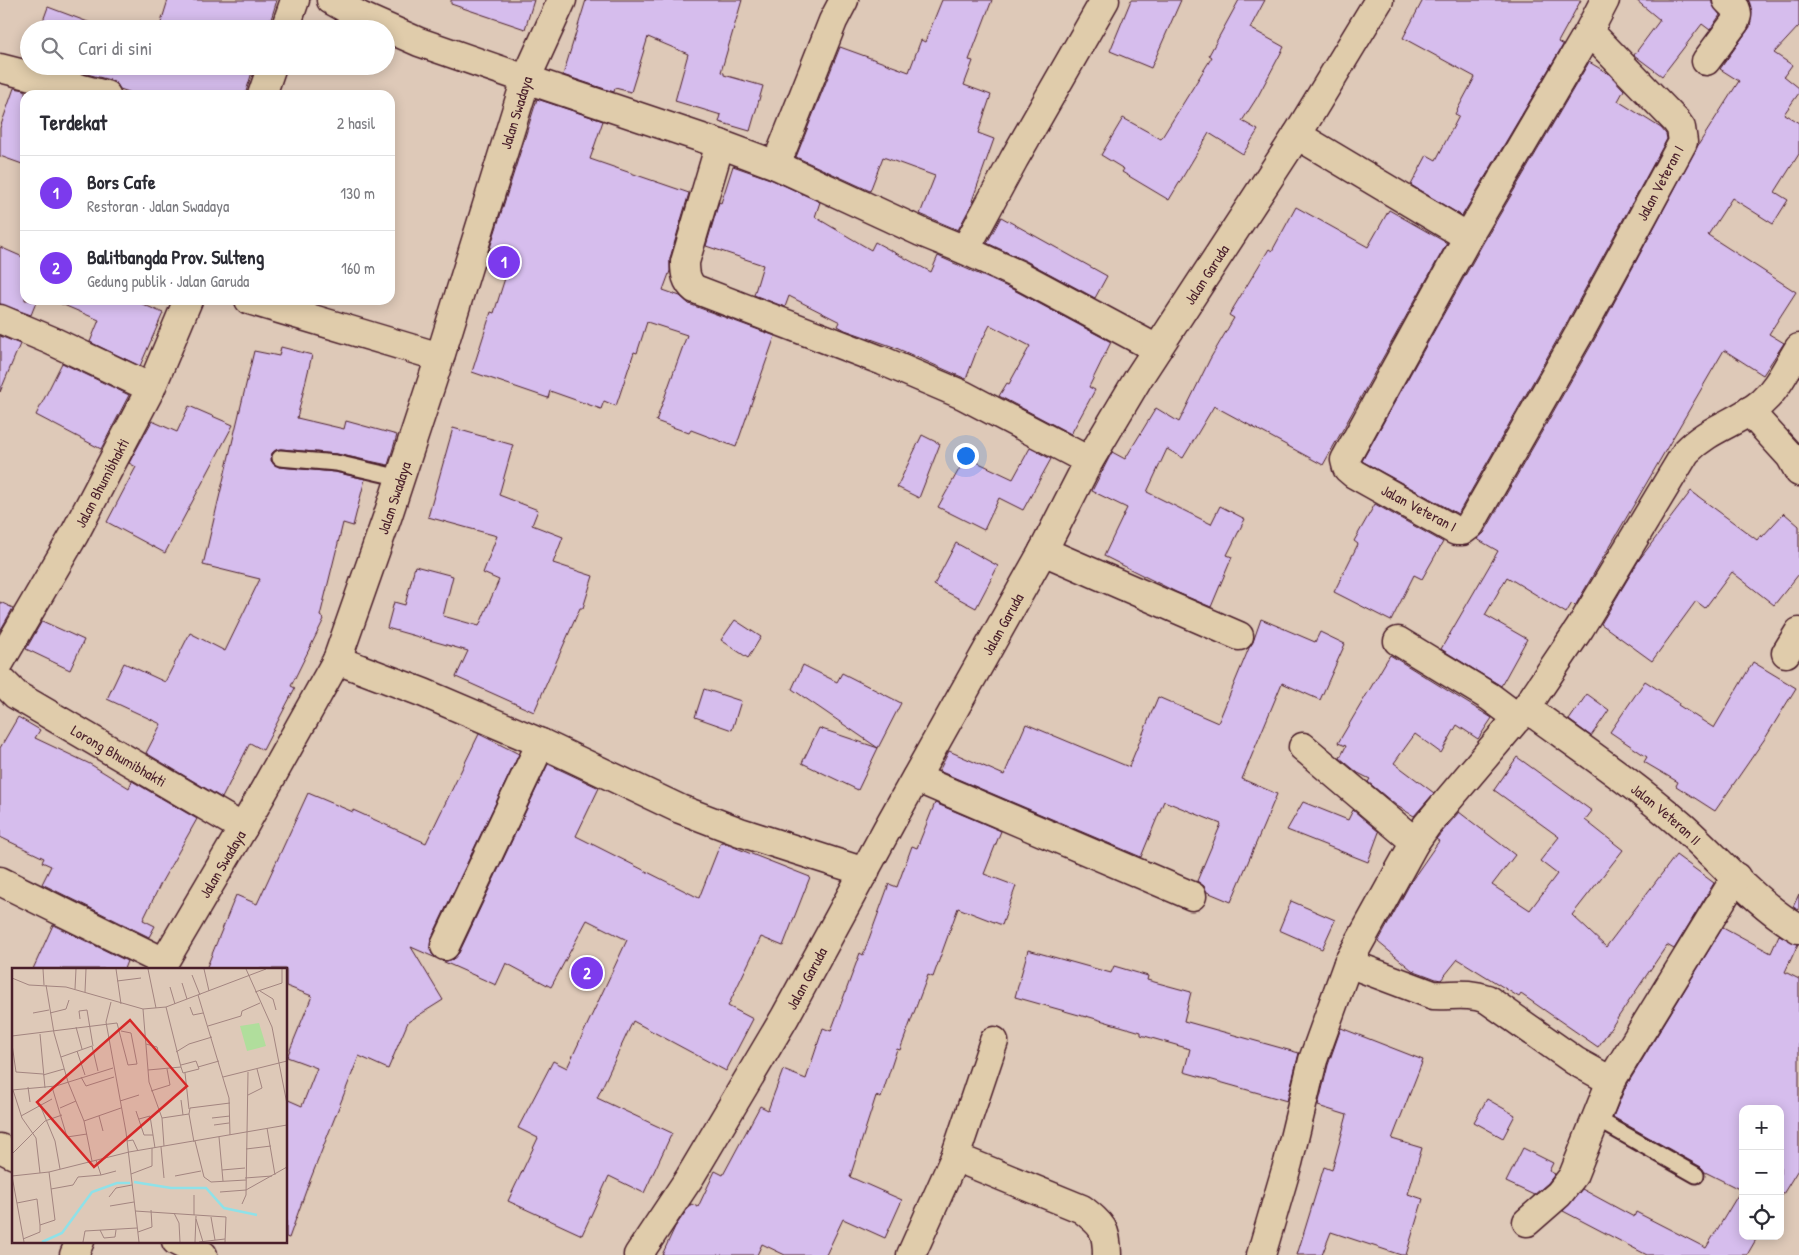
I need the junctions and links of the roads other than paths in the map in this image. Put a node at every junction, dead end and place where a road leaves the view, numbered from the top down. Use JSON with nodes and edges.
{"nodes":[{"id":1,"x":295,"y":0,"type":"edge"},
{"id":2,"x":331,"y":0,"type":"edge"},
{"id":3,"x":562,"y":0,"type":"edge"},
{"id":4,"x":844,"y":0,"type":"edge"},
{"id":5,"x":1105,"y":0,"type":"edge"},
{"id":6,"x":1379,"y":0,"type":"edge"},
{"id":7,"x":1605,"y":0,"type":"edge"},
{"id":8,"x":1727,"y":0,"type":"edge"},
{"id":9,"x":288,"y":20,"type":"edge"},
{"id":10,"x":369,"y":20,"type":"edge"},
{"id":11,"x":1589,"y":30,"type":"junction"},
{"id":12,"x":395,"y":31,"type":"edge"},
{"id":13,"x":1706,"y":61,"type":"dead end"},
{"id":14,"x":269,"y":75,"type":"edge"},
{"id":15,"x":3,"y":76,"type":"edge"},
{"id":16,"x":526,"y":79,"type":"junction"},
{"id":17,"x":79,"y":90,"type":"edge"},
{"id":18,"x":264,"y":90,"type":"edge"},
{"id":19,"x":1297,"y":135,"type":"junction"},
{"id":20,"x":720,"y":144,"type":"junction"},
{"id":21,"x":776,"y":165,"type":"junction"},
{"id":22,"x":1468,"y":237,"type":"junction"},
{"id":23,"x":965,"y":250,"type":"junction"},
{"id":24,"x":186,"y":305,"type":"edge"},
{"id":25,"x":266,"y":305,"type":"edge"},
{"id":26,"x":0,"y":319,"type":"edge"},
{"id":27,"x":1799,"y":348,"type":"edge"},
{"id":28,"x":1157,"y":349,"type":"junction"},
{"id":29,"x":440,"y":357,"type":"junction"},
{"id":30,"x":152,"y":388,"type":"junction"},
{"id":31,"x":1749,"y":411,"type":"junction"},
{"id":32,"x":280,"y":458,"type":"dead end"},
{"id":33,"x":1089,"y":461,"type":"junction"},
{"id":34,"x":1799,"y":472,"type":"edge"},
{"id":35,"x":400,"y":478,"type":"junction"},
{"id":36,"x":1042,"y":551,"type":"junction"},
{"id":37,"x":1239,"y":636,"type":"dead end"},
{"id":38,"x":1398,"y":641,"type":"dead end"},
{"id":39,"x":337,"y":660,"type":"junction"},
{"id":40,"x":0,"y":666,"type":"edge"},
{"id":41,"x":1522,"y":713,"type":"junction"},
{"id":42,"x":541,"y":743,"type":"junction"},
{"id":43,"x":1303,"y":747,"type":"dead end"},
{"id":44,"x":916,"y":778,"type":"junction"},
{"id":45,"x":243,"y":828,"type":"junction"},
{"id":46,"x":1415,"y":842,"type":"junction"},
{"id":47,"x":865,"y":872,"type":"junction"},
{"id":48,"x":1736,"y":877,"type":"junction"},
{"id":49,"x":0,"y":881,"type":"edge"},
{"id":50,"x":1192,"y":896,"type":"dead end"},
{"id":51,"x":1799,"y":930,"type":"edge"},
{"id":52,"x":445,"y":946,"type":"dead end"},
{"id":53,"x":1348,"y":963,"type":"junction"},
{"id":54,"x":162,"y":965,"type":"edge"},
{"id":55,"x":994,"y":1041,"type":"dead end"},
{"id":56,"x":1611,"y":1081,"type":"junction"},
{"id":57,"x":1596,"y":1118,"type":"junction"},
{"id":58,"x":0,"y":1148,"type":"edge"},
{"id":59,"x":12,"y":1154,"type":"edge"},
{"id":60,"x":955,"y":1157,"type":"junction"},
{"id":61,"x":1696,"y":1175,"type":"dead end"},
{"id":62,"x":1527,"y":1222,"type":"dead end"},
{"id":63,"x":80,"y":1242,"type":"edge"},
{"id":64,"x":178,"y":1242,"type":"edge"},
{"id":65,"x":74,"y":1255,"type":"edge"},
{"id":66,"x":203,"y":1255,"type":"edge"},
{"id":67,"x":638,"y":1255,"type":"edge"},
{"id":68,"x":911,"y":1255,"type":"edge"},
{"id":69,"x":1107,"y":1255,"type":"edge"},
{"id":70,"x":1261,"y":1255,"type":"edge"}],
"edges":[{"from":1,"to":9,"type":"street"},
{"from":2,"to":10,"type":"street"},
{"from":3,"to":16,"type":"street","name":"Jalan Swadaya"},
{"from":4,"to":21,"type":"street"},
{"from":5,"to":23,"type":"street"},
{"from":6,"to":19,"type":"street","name":"Jalan Garuda"},
{"from":7,"to":11,"type":"street","name":"Jalan Veteran I"},
{"from":8,"to":13,"type":"street"},
{"from":11,"to":22,"type":"street","name":"Jalan Veteran I"},
{"from":11,"to":22,"type":"street","name":"Jalan Veteran I"},
{"from":12,"to":16,"type":"street"},
{"from":14,"to":18,"type":"street"},
{"from":15,"to":17,"type":"street"},
{"from":16,"to":20,"type":"street"},
{"from":16,"to":29,"type":"street","name":"Jalan Swadaya"},
{"from":19,"to":22,"type":"street"},
{"from":19,"to":28,"type":"street","name":"Jalan Garuda"},
{"from":20,"to":21,"type":"street"},
{"from":20,"to":33,"type":"street"},
{"from":21,"to":23,"type":"street"},
{"from":23,"to":28,"type":"street"},
{"from":24,"to":30,"type":"street","name":"Jalan Bhumibhakti"},
{"from":25,"to":29,"type":"street"},
{"from":26,"to":30,"type":"street"},
{"from":27,"to":31,"type":"street"},
{"from":28,"to":33,"type":"street","name":"Jalan Garuda"},
{"from":29,"to":35,"type":"street","name":"Jalan Swadaya"},
{"from":30,"to":40,"type":"street","name":"Jalan Bhumibhakti"},
{"from":31,"to":34,"type":"street"},
{"from":31,"to":41,"type":"street"},
{"from":32,"to":35,"type":"lane"},
{"from":33,"to":36,"type":"street","name":"Jalan Garuda"},
{"from":35,"to":39,"type":"street","name":"Jalan Swadaya"},
{"from":36,"to":37,"type":"street"},
{"from":36,"to":44,"type":"street","name":"Jalan Garuda"},
{"from":38,"to":41,"type":"street","name":"Jalan Veteran II"},
{"from":39,"to":42,"type":"street"},
{"from":39,"to":45,"type":"street","name":"Jalan Swadaya"},
{"from":40,"to":45,"type":"street","name":"Lorong Bhumibhakti"},
{"from":41,"to":46,"type":"street"},
{"from":41,"to":48,"type":"street","name":"Jalan Veteran II"},
{"from":42,"to":47,"type":"street"},
{"from":42,"to":52,"type":"street"},
{"from":43,"to":46,"type":"street"},
{"from":44,"to":47,"type":"street","name":"Jalan Garuda"},
{"from":44,"to":50,"type":"street"},
{"from":45,"to":54,"type":"street","name":"Jalan Swadaya"},
{"from":46,"to":53,"type":"street"},
{"from":47,"to":67,"type":"street","name":"Jalan Garuda"},
{"from":48,"to":51,"type":"street","name":"Jalan Veteran II"},
{"from":48,"to":56,"type":"street"},
{"from":49,"to":54,"type":"street"},
{"from":53,"to":56,"type":"street"},
{"from":53,"to":70,"type":"street"},
{"from":55,"to":60,"type":"street"},
{"from":56,"to":57,"type":"street"},
{"from":57,"to":61,"type":"lane"},
{"from":57,"to":62,"type":"street"},
{"from":58,"to":59,"type":"street"},
{"from":60,"to":68,"type":"street"},
{"from":60,"to":69,"type":"street"},
{"from":63,"to":65,"type":"street"},
{"from":64,"to":66,"type":"street"}]}
